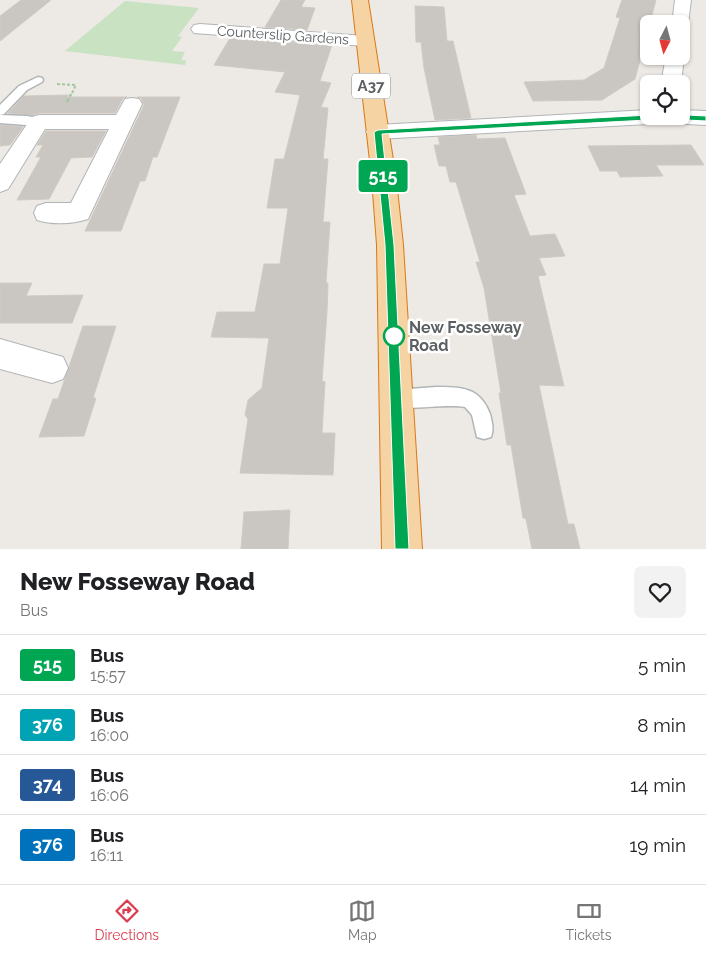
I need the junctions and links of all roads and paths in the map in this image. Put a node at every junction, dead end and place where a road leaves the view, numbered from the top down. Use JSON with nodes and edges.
{"nodes":[{"id":1,"x":360,"y":0,"type":"edge"},
{"id":2,"x":683,"y":0,"type":"edge"},
{"id":3,"x":681,"y":15,"type":"edge"},
{"id":4,"x":200,"y":29,"type":"dead end"},
{"id":5,"x":365,"y":41,"type":"junction"},
{"id":6,"x":38,"y":80,"type":"dead end"},
{"id":7,"x":57,"y":84,"type":"dead end"},
{"id":8,"x":0,"y":111,"type":"edge"},
{"id":9,"x":640,"y":117,"type":"edge"},
{"id":10,"x":690,"y":117,"type":"edge"},
{"id":11,"x":706,"y":118,"type":"edge"},
{"id":12,"x":0,"y":119,"type":"edge"},
{"id":13,"x":48,"y":122,"type":"junction"},
{"id":14,"x":378,"y":132,"type":"junction"},
{"id":15,"x":0,"y":182,"type":"edge"},
{"id":16,"x":46,"y":213,"type":"dead end"},
{"id":17,"x":0,"y":354,"type":"edge"},
{"id":18,"x":52,"y":368,"type":"dead end"},
{"id":19,"x":396,"y":399,"type":"junction"},
{"id":20,"x":484,"y":430,"type":"dead end"},
{"id":21,"x":402,"y":549,"type":"edge"}],
"edges":[{"from":1,"to":5,"type":"highway","number":"A37"},
{"from":2,"to":3,"type":"street"},
{"from":4,"to":5,"type":"street","name":"Counterslip Gardens"},
{"from":5,"to":14,"type":"highway","number":"A37"},
{"from":6,"to":8,"type":"lane"},
{"from":7,"to":13,"type":"path"},
{"from":9,"to":14,"type":"street"},
{"from":10,"to":11,"type":"street"},
{"from":12,"to":13,"type":"lane"},
{"from":13,"to":15,"type":"street"},
{"from":13,"to":16,"type":"street"},
{"from":14,"to":19,"type":"highway","number":"A37"},
{"from":17,"to":18,"type":"street"},
{"from":19,"to":20,"type":"lane"},
{"from":19,"to":21,"type":"highway","number":"A37"}]}
